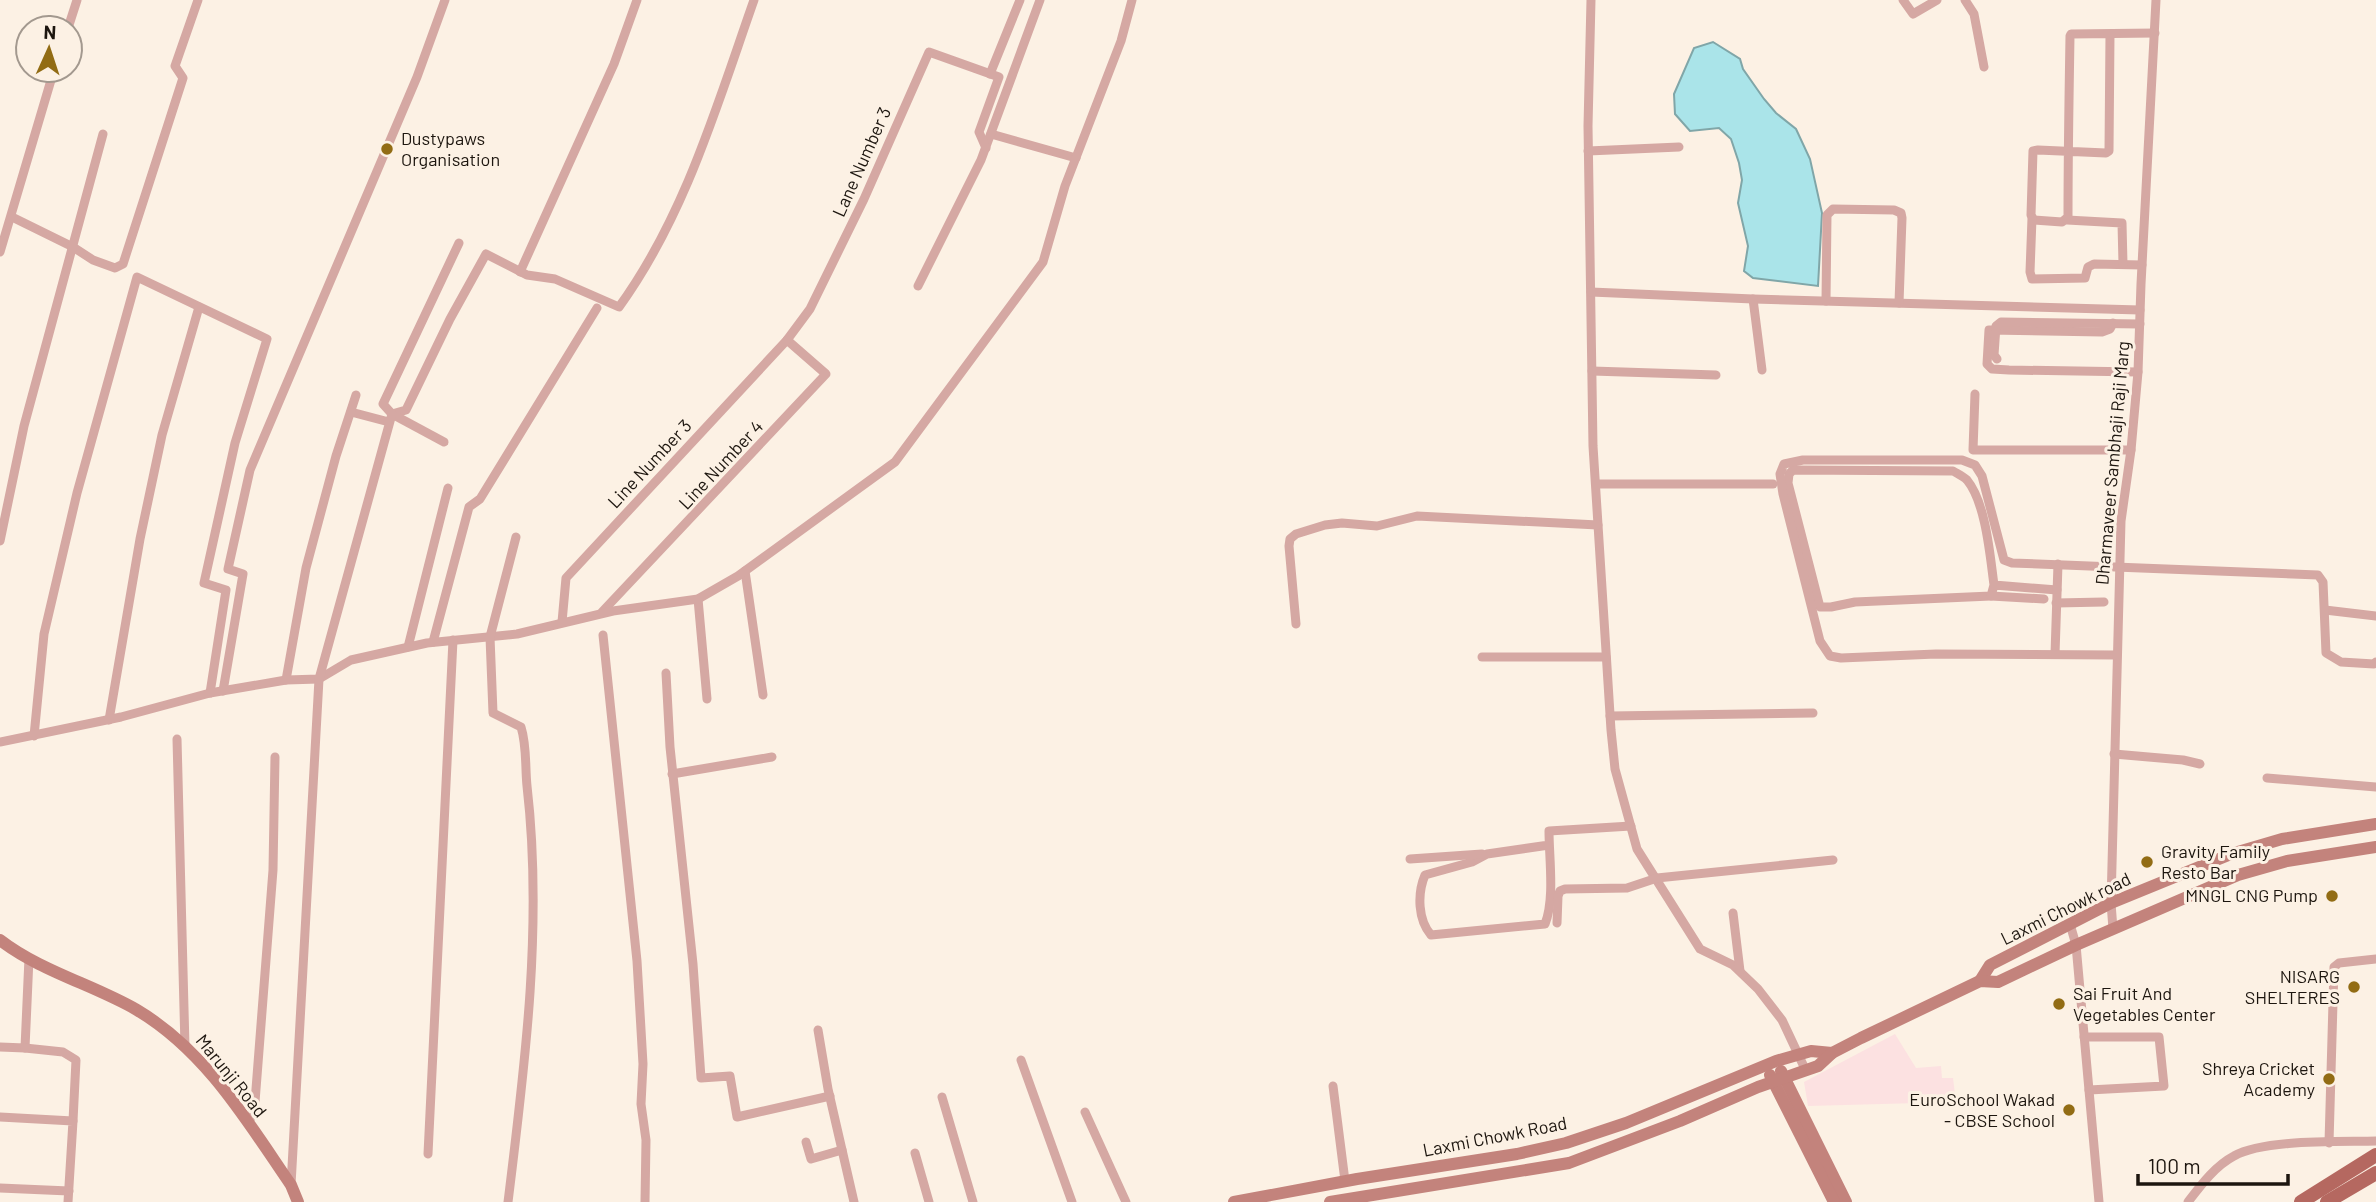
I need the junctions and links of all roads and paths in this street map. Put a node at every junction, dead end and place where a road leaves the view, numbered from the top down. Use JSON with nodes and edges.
{"nodes":[{"id":1,"x":198,"y":0,"type":"edge"},
{"id":2,"x":445,"y":0,"type":"edge"},
{"id":3,"x":637,"y":0,"type":"edge"},
{"id":4,"x":754,"y":0,"type":"edge"},
{"id":5,"x":1020,"y":0,"type":"edge"},
{"id":6,"x":1040,"y":0,"type":"edge"},
{"id":7,"x":1132,"y":0,"type":"edge"},
{"id":8,"x":1591,"y":0,"type":"edge"},
{"id":9,"x":1903,"y":0,"type":"edge"},
{"id":10,"x":1937,"y":0,"type":"edge"},
{"id":11,"x":1965,"y":0,"type":"edge"},
{"id":12,"x":2156,"y":0,"type":"edge"},
{"id":13,"x":2155,"y":33,"type":"junction"},
{"id":14,"x":2110,"y":34,"type":"junction"},
{"id":15,"x":1984,"y":67,"type":"dead end"},
{"id":16,"x":990,"y":74,"type":"junction"},
{"id":17,"x":50,"y":84,"type":"edge"},
{"id":18,"x":103,"y":134,"type":"dead end"},
{"id":19,"x":991,"y":134,"type":"junction"},
{"id":20,"x":1679,"y":147,"type":"dead end"},
{"id":21,"x":986,"y":148,"type":"junction"},
{"id":22,"x":1588,"y":151,"type":"junction"},
{"id":23,"x":2068,"y":151,"type":"junction"},
{"id":24,"x":1076,"y":158,"type":"junction"},
{"id":25,"x":12,"y":217,"type":"junction"},
{"id":26,"x":2032,"y":218,"type":"junction"},
{"id":27,"x":2067,"y":220,"type":"junction"},
{"id":28,"x":459,"y":243,"type":"dead end"},
{"id":29,"x":73,"y":247,"type":"junction"},
{"id":30,"x":0,"y":253,"type":"edge"},
{"id":31,"x":2123,"y":264,"type":"junction"},
{"id":32,"x":2142,"y":265,"type":"junction"},
{"id":33,"x":520,"y":272,"type":"junction"},
{"id":34,"x":918,"y":286,"type":"dead end"},
{"id":35,"x":1591,"y":292,"type":"junction"},
{"id":36,"x":1753,"y":299,"type":"junction"},
{"id":37,"x":1826,"y":301,"type":"junction"},
{"id":38,"x":1899,"y":303,"type":"junction"},
{"id":39,"x":199,"y":307,"type":"junction"},
{"id":40,"x":597,"y":308,"type":"dead end"},
{"id":41,"x":2140,"y":310,"type":"junction"},
{"id":42,"x":2140,"y":324,"type":"junction"},
{"id":43,"x":1995,"y":330,"type":"junction"},
{"id":44,"x":787,"y":340,"type":"junction"},
{"id":45,"x":1997,"y":359,"type":"dead end"},
{"id":46,"x":1762,"y":370,"type":"dead end"},
{"id":47,"x":1592,"y":371,"type":"junction"},
{"id":48,"x":2138,"y":372,"type":"junction"},
{"id":49,"x":1716,"y":375,"type":"dead end"},
{"id":50,"x":1975,"y":394,"type":"dead end"},
{"id":51,"x":356,"y":395,"type":"dead end"},
{"id":52,"x":351,"y":412,"type":"junction"},
{"id":53,"x":391,"y":418,"type":"junction"},
{"id":54,"x":444,"y":442,"type":"dead end"},
{"id":55,"x":2131,"y":450,"type":"junction"},
{"id":56,"x":1596,"y":484,"type":"junction"},
{"id":57,"x":1773,"y":484,"type":"dead end"},
{"id":58,"x":448,"y":488,"type":"dead end"},
{"id":59,"x":1598,"y":525,"type":"junction"},
{"id":60,"x":516,"y":537,"type":"dead end"},
{"id":61,"x":0,"y":541,"type":"edge"},
{"id":62,"x":2058,"y":564,"type":"junction"},
{"id":63,"x":2120,"y":566,"type":"junction"},
{"id":64,"x":746,"y":571,"type":"junction"},
{"id":65,"x":1994,"y":585,"type":"junction"},
{"id":66,"x":2057,"y":590,"type":"junction"},
{"id":67,"x":1992,"y":597,"type":"junction"},
{"id":68,"x":698,"y":599,"type":"junction"},
{"id":69,"x":2045,"y":599,"type":"dead end"},
{"id":70,"x":2104,"y":602,"type":"dead end"},
{"id":71,"x":2056,"y":603,"type":"junction"},
{"id":72,"x":2325,"y":610,"type":"junction"},
{"id":73,"x":601,"y":614,"type":"junction"},
{"id":74,"x":2376,"y":616,"type":"edge"},
{"id":75,"x":562,"y":622,"type":"junction"},
{"id":76,"x":1296,"y":624,"type":"dead end"},
{"id":77,"x":603,"y":635,"type":"dead end"},
{"id":78,"x":490,"y":636,"type":"junction"},
{"id":79,"x":453,"y":640,"type":"junction"},
{"id":80,"x":433,"y":642,"type":"junction"},
{"id":81,"x":408,"y":647,"type":"junction"},
{"id":82,"x":2054,"y":654,"type":"junction"},
{"id":83,"x":2117,"y":655,"type":"junction"},
{"id":84,"x":1482,"y":657,"type":"dead end"},
{"id":85,"x":1606,"y":657,"type":"junction"},
{"id":86,"x":2376,"y":662,"type":"edge"},
{"id":87,"x":666,"y":673,"type":"dead end"},
{"id":88,"x":318,"y":679,"type":"junction"},
{"id":89,"x":286,"y":680,"type":"junction"},
{"id":90,"x":223,"y":691,"type":"junction"},
{"id":91,"x":210,"y":693,"type":"junction"},
{"id":92,"x":763,"y":695,"type":"dead end"},
{"id":93,"x":707,"y":699,"type":"dead end"},
{"id":94,"x":1812,"y":713,"type":"dead end"},
{"id":95,"x":1610,"y":716,"type":"junction"},
{"id":96,"x":109,"y":720,"type":"junction"},
{"id":97,"x":34,"y":736,"type":"junction"},
{"id":98,"x":177,"y":739,"type":"dead end"},
{"id":99,"x":0,"y":742,"type":"edge"},
{"id":100,"x":2114,"y":754,"type":"junction"},
{"id":101,"x":275,"y":757,"type":"dead end"},
{"id":102,"x":772,"y":757,"type":"dead end"},
{"id":103,"x":2200,"y":764,"type":"dead end"},
{"id":104,"x":672,"y":774,"type":"junction"},
{"id":105,"x":2267,"y":778,"type":"dead end"},
{"id":106,"x":2376,"y":787,"type":"edge"},
{"id":107,"x":2376,"y":824,"type":"edge"},
{"id":108,"x":1631,"y":826,"type":"junction"},
{"id":109,"x":1549,"y":845,"type":"junction"},
{"id":110,"x":2376,"y":847,"type":"edge"},
{"id":111,"x":1487,"y":854,"type":"junction"},
{"id":112,"x":1410,"y":859,"type":"dead end"},
{"id":113,"x":1833,"y":860,"type":"dead end"},
{"id":114,"x":1657,"y":878,"type":"junction"},
{"id":115,"x":2111,"y":903,"type":"junction"},
{"id":116,"x":1733,"y":914,"type":"dead end"},
{"id":117,"x":1557,"y":923,"type":"dead end"},
{"id":118,"x":2070,"y":924,"type":"junction"},
{"id":119,"x":2113,"y":929,"type":"junction"},
{"id":120,"x":0,"y":940,"type":"edge"},
{"id":121,"x":2076,"y":945,"type":"junction"},
{"id":122,"x":29,"y":958,"type":"junction"},
{"id":123,"x":2376,"y":959,"type":"edge"},
{"id":124,"x":1740,"y":971,"type":"junction"},
{"id":125,"x":1980,"y":981,"type":"junction"},
{"id":126,"x":818,"y":1030,"type":"dead end"},
{"id":127,"x":2084,"y":1037,"type":"junction"},
{"id":128,"x":185,"y":1046,"type":"junction"},
{"id":129,"x":0,"y":1047,"type":"edge"},
{"id":130,"x":25,"y":1048,"type":"junction"},
{"id":131,"x":1832,"y":1053,"type":"junction"},
{"id":132,"x":1797,"y":1054,"type":"junction"},
{"id":133,"x":1021,"y":1060,"type":"dead end"},
{"id":134,"x":1770,"y":1063,"type":"junction"},
{"id":135,"x":1806,"y":1071,"type":"junction"},
{"id":136,"x":1779,"y":1079,"type":"junction"},
{"id":137,"x":1333,"y":1086,"type":"dead end"},
{"id":138,"x":2088,"y":1090,"type":"junction"},
{"id":139,"x":830,"y":1096,"type":"junction"},
{"id":140,"x":942,"y":1097,"type":"dead end"},
{"id":141,"x":1085,"y":1112,"type":"dead end"},
{"id":142,"x":0,"y":1117,"type":"edge"},
{"id":143,"x":73,"y":1121,"type":"junction"},
{"id":144,"x":249,"y":1124,"type":"junction"},
{"id":145,"x":2376,"y":1141,"type":"edge"},
{"id":146,"x":806,"y":1142,"type":"dead end"},
{"id":147,"x":2329,"y":1143,"type":"junction"},
{"id":148,"x":842,"y":1150,"type":"junction"},
{"id":149,"x":915,"y":1153,"type":"dead end"},
{"id":150,"x":428,"y":1154,"type":"dead end"},
{"id":151,"x":2376,"y":1155,"type":"edge"},
{"id":152,"x":2376,"y":1173,"type":"edge"},
{"id":153,"x":1345,"y":1181,"type":"junction"},
{"id":154,"x":291,"y":1185,"type":"junction"},
{"id":155,"x":0,"y":1188,"type":"edge"},
{"id":156,"x":69,"y":1191,"type":"junction"},
{"id":157,"x":68,"y":1202,"type":"edge"},
{"id":158,"x":298,"y":1202,"type":"edge"},
{"id":159,"x":508,"y":1202,"type":"edge"},
{"id":160,"x":645,"y":1202,"type":"edge"},
{"id":161,"x":850,"y":1202,"type":"edge"},
{"id":162,"x":929,"y":1202,"type":"edge"},
{"id":163,"x":973,"y":1202,"type":"edge"},
{"id":164,"x":1072,"y":1202,"type":"edge"},
{"id":165,"x":1126,"y":1202,"type":"edge"},
{"id":166,"x":1234,"y":1202,"type":"edge"},
{"id":167,"x":1330,"y":1202,"type":"edge"},
{"id":168,"x":1834,"y":1202,"type":"edge"},
{"id":169,"x":1846,"y":1202,"type":"edge"},
{"id":170,"x":2099,"y":1202,"type":"edge"},
{"id":171,"x":2188,"y":1202,"type":"edge"},
{"id":172,"x":2301,"y":1202,"type":"edge"},
{"id":173,"x":2327,"y":1202,"type":"edge"}],
"edges":[{"from":1,"to":29,"type":"street"},
{"from":2,"to":90,"type":"street"},
{"from":3,"to":33,"type":"street"},
{"from":4,"to":33,"type":"street"},
{"from":5,"to":16,"type":"street"},
{"from":6,"to":19,"type":"street"},
{"from":7,"to":24,"type":"street"},
{"from":8,"to":22,"type":"street"},
{"from":9,"to":10,"type":"street"},
{"from":11,"to":15,"type":"street"},
{"from":12,"to":13,"type":"street","name":"Dharmaveer Sambhaji Raji Marg"},
{"from":13,"to":14,"type":"street"},
{"from":13,"to":32,"type":"street","name":"Dharmaveer Sambhaji Raji Marg"},
{"from":14,"to":23,"type":"street"},
{"from":14,"to":23,"type":"street"},
{"from":16,"to":21,"type":"street"},
{"from":16,"to":44,"type":"street","name":"Lane Number 3"},
{"from":17,"to":25,"type":"street"},
{"from":18,"to":29,"type":"street"},
{"from":19,"to":21,"type":"street"},
{"from":19,"to":24,"type":"street"},
{"from":20,"to":22,"type":"street"},
{"from":21,"to":34,"type":"street"},
{"from":22,"to":35,"type":"street"},
{"from":23,"to":26,"type":"street"},
{"from":23,"to":27,"type":"street"},
{"from":24,"to":64,"type":"street"},
{"from":25,"to":29,"type":"street"},
{"from":25,"to":30,"type":"street"},
{"from":26,"to":27,"type":"street"},
{"from":26,"to":31,"type":"street"},
{"from":27,"to":31,"type":"street"},
{"from":28,"to":53,"type":"street"},
{"from":29,"to":61,"type":"street"},
{"from":31,"to":32,"type":"street"},
{"from":32,"to":41,"type":"street","name":"Dharmaveer Sambhaji Raji Marg"},
{"from":33,"to":53,"type":"street"},
{"from":35,"to":36,"type":"street"},
{"from":35,"to":47,"type":"street"},
{"from":36,"to":37,"type":"street"},
{"from":36,"to":46,"type":"street"},
{"from":37,"to":38,"type":"street"},
{"from":37,"to":38,"type":"street"},
{"from":38,"to":41,"type":"street"},
{"from":39,"to":91,"type":"street"},
{"from":39,"to":96,"type":"street"},
{"from":39,"to":97,"type":"street"},
{"from":40,"to":80,"type":"street"},
{"from":41,"to":42,"type":"street","name":"Dharmaveer Sambhaji Raji Marg"},
{"from":42,"to":43,"type":"street"},
{"from":42,"to":48,"type":"street","name":"Dharmaveer Sambhaji Raji Marg"},
{"from":43,"to":45,"type":"street"},
{"from":43,"to":48,"type":"street"},
{"from":44,"to":73,"type":"street","name":"Line Number 4"},
{"from":44,"to":75,"type":"street","name":"Line Number 3"},
{"from":47,"to":49,"type":"street"},
{"from":47,"to":56,"type":"street"},
{"from":48,"to":55,"type":"street","name":"Dharmaveer Sambhaji Raji Marg"},
{"from":50,"to":55,"type":"street"},
{"from":51,"to":52,"type":"street"},
{"from":52,"to":53,"type":"street"},
{"from":52,"to":89,"type":"street"},
{"from":53,"to":54,"type":"street"},
{"from":53,"to":88,"type":"street"},
{"from":55,"to":63,"type":"street","name":"Dharmaveer Sambhaji Raji Marg"},
{"from":56,"to":57,"type":"street"},
{"from":56,"to":59,"type":"street"},
{"from":58,"to":81,"type":"street"},
{"from":59,"to":76,"type":"street"},
{"from":59,"to":85,"type":"street"},
{"from":60,"to":78,"type":"street"},
{"from":62,"to":63,"type":"street"},
{"from":62,"to":66,"type":"street"},
{"from":62,"to":82,"type":"street"},
{"from":63,"to":72,"type":"street"},
{"from":63,"to":83,"type":"street","name":"Dharmaveer Sambhaji Raji Marg"},
{"from":64,"to":68,"type":"street"},
{"from":64,"to":92,"type":"street"},
{"from":65,"to":66,"type":"street"},
{"from":65,"to":67,"type":"street"},
{"from":65,"to":67,"type":"street"},
{"from":66,"to":71,"type":"street"},
{"from":67,"to":69,"type":"street"},
{"from":68,"to":73,"type":"street"},
{"from":68,"to":93,"type":"street"},
{"from":70,"to":71,"type":"street"},
{"from":71,"to":82,"type":"street"},
{"from":72,"to":74,"type":"street"},
{"from":72,"to":86,"type":"street"},
{"from":73,"to":75,"type":"street"},
{"from":75,"to":78,"type":"street"},
{"from":77,"to":160,"type":"street"},
{"from":78,"to":79,"type":"street"},
{"from":78,"to":159,"type":"street"},
{"from":79,"to":80,"type":"street"},
{"from":79,"to":150,"type":"street"},
{"from":80,"to":81,"type":"street"},
{"from":81,"to":88,"type":"street"},
{"from":82,"to":83,"type":"street"},
{"from":83,"to":100,"type":"street","name":"Dharmaveer Sambhaji Raji Marg"},
{"from":84,"to":85,"type":"street"},
{"from":85,"to":95,"type":"street"},
{"from":87,"to":104,"type":"street"},
{"from":88,"to":89,"type":"street"},
{"from":88,"to":154,"type":"street"},
{"from":89,"to":90,"type":"street"},
{"from":90,"to":91,"type":"street"},
{"from":91,"to":96,"type":"street"},
{"from":94,"to":95,"type":"street"},
{"from":95,"to":108,"type":"street"},
{"from":96,"to":97,"type":"street"},
{"from":97,"to":99,"type":"street"},
{"from":98,"to":128,"type":"street"},
{"from":100,"to":103,"type":"street"},
{"from":100,"to":115,"type":"street","name":"Dharmaveer Sambhaji Raji Marg"},
{"from":101,"to":144,"type":"street"},
{"from":102,"to":104,"type":"street"},
{"from":104,"to":139,"type":"street"},
{"from":105,"to":106,"type":"street"},
{"from":107,"to":115,"type":"main road","name":"Laxmi Chowk road"},
{"from":108,"to":109,"type":"street"},
{"from":108,"to":114,"type":"street"},
{"from":109,"to":111,"type":"street"},
{"from":109,"to":111,"type":"street"},
{"from":110,"to":119,"type":"main road","name":"Laxmi Chowk road"},
{"from":111,"to":112,"type":"street"},
{"from":113,"to":114,"type":"street"},
{"from":114,"to":117,"type":"street"},
{"from":114,"to":124,"type":"street"},
{"from":115,"to":118,"type":"main road","name":"Laxmi Chowk road"},
{"from":115,"to":119,"type":"street","name":"Dharmaveer Sambhaji Raji Marg"},
{"from":116,"to":124,"type":"street"},
{"from":118,"to":121,"type":"street"},
{"from":118,"to":125,"type":"main road","name":"Laxmi Chowk road"},
{"from":119,"to":121,"type":"main road","name":"Laxmi Chowk road"},
{"from":120,"to":122,"type":"main road","name":"Marunji Road"},
{"from":121,"to":125,"type":"main road","name":"Laxmi Chowk road"},
{"from":121,"to":127,"type":"street"},
{"from":122,"to":128,"type":"main road","name":"Marunji Road"},
{"from":122,"to":130,"type":"street"},
{"from":123,"to":147,"type":"street"},
{"from":124,"to":132,"type":"street"},
{"from":125,"to":131,"type":"main road","name":"Laxmi Chowk road"},
{"from":126,"to":139,"type":"street"},
{"from":127,"to":138,"type":"street"},
{"from":127,"to":138,"type":"street"},
{"from":128,"to":144,"type":"main road","name":"Marunji Road"},
{"from":129,"to":130,"type":"street"},
{"from":130,"to":143,"type":"street"},
{"from":131,"to":132,"type":"main road","name":"Laxmi Chowk Road"},
{"from":131,"to":135,"type":"main road","name":"Laxmi Chowk road"},
{"from":132,"to":134,"type":"main road","name":"Laxmi Chowk Road"},
{"from":132,"to":135,"type":"street"},
{"from":133,"to":164,"type":"street"},
{"from":134,"to":136,"type":"main road"},
{"from":134,"to":153,"type":"main road","name":"Laxmi Chowk Road"},
{"from":135,"to":136,"type":"main road","name":"Laxmi Chowk Road"},
{"from":136,"to":167,"type":"main road","name":"Laxmi Chowk Road"},
{"from":136,"to":168,"type":"main road"},
{"from":136,"to":169,"type":"main road"},
{"from":137,"to":153,"type":"street"},
{"from":138,"to":170,"type":"street"},
{"from":139,"to":148,"type":"street"},
{"from":140,"to":163,"type":"street"},
{"from":141,"to":165,"type":"street"},
{"from":142,"to":143,"type":"street"},
{"from":143,"to":156,"type":"street"},
{"from":144,"to":154,"type":"main road","name":"Marunji Road"},
{"from":145,"to":147,"type":"street"},
{"from":146,"to":148,"type":"street"},
{"from":147,"to":171,"type":"street"},
{"from":148,"to":161,"type":"street"},
{"from":149,"to":162,"type":"street"},
{"from":151,"to":172,"type":"main road"},
{"from":152,"to":173,"type":"main road"},
{"from":153,"to":166,"type":"main road","name":"Laxmi Chowk Road"},
{"from":154,"to":158,"type":"main road","name":"Marunji Road"},
{"from":155,"to":156,"type":"street"},
{"from":156,"to":157,"type":"street"}]}
